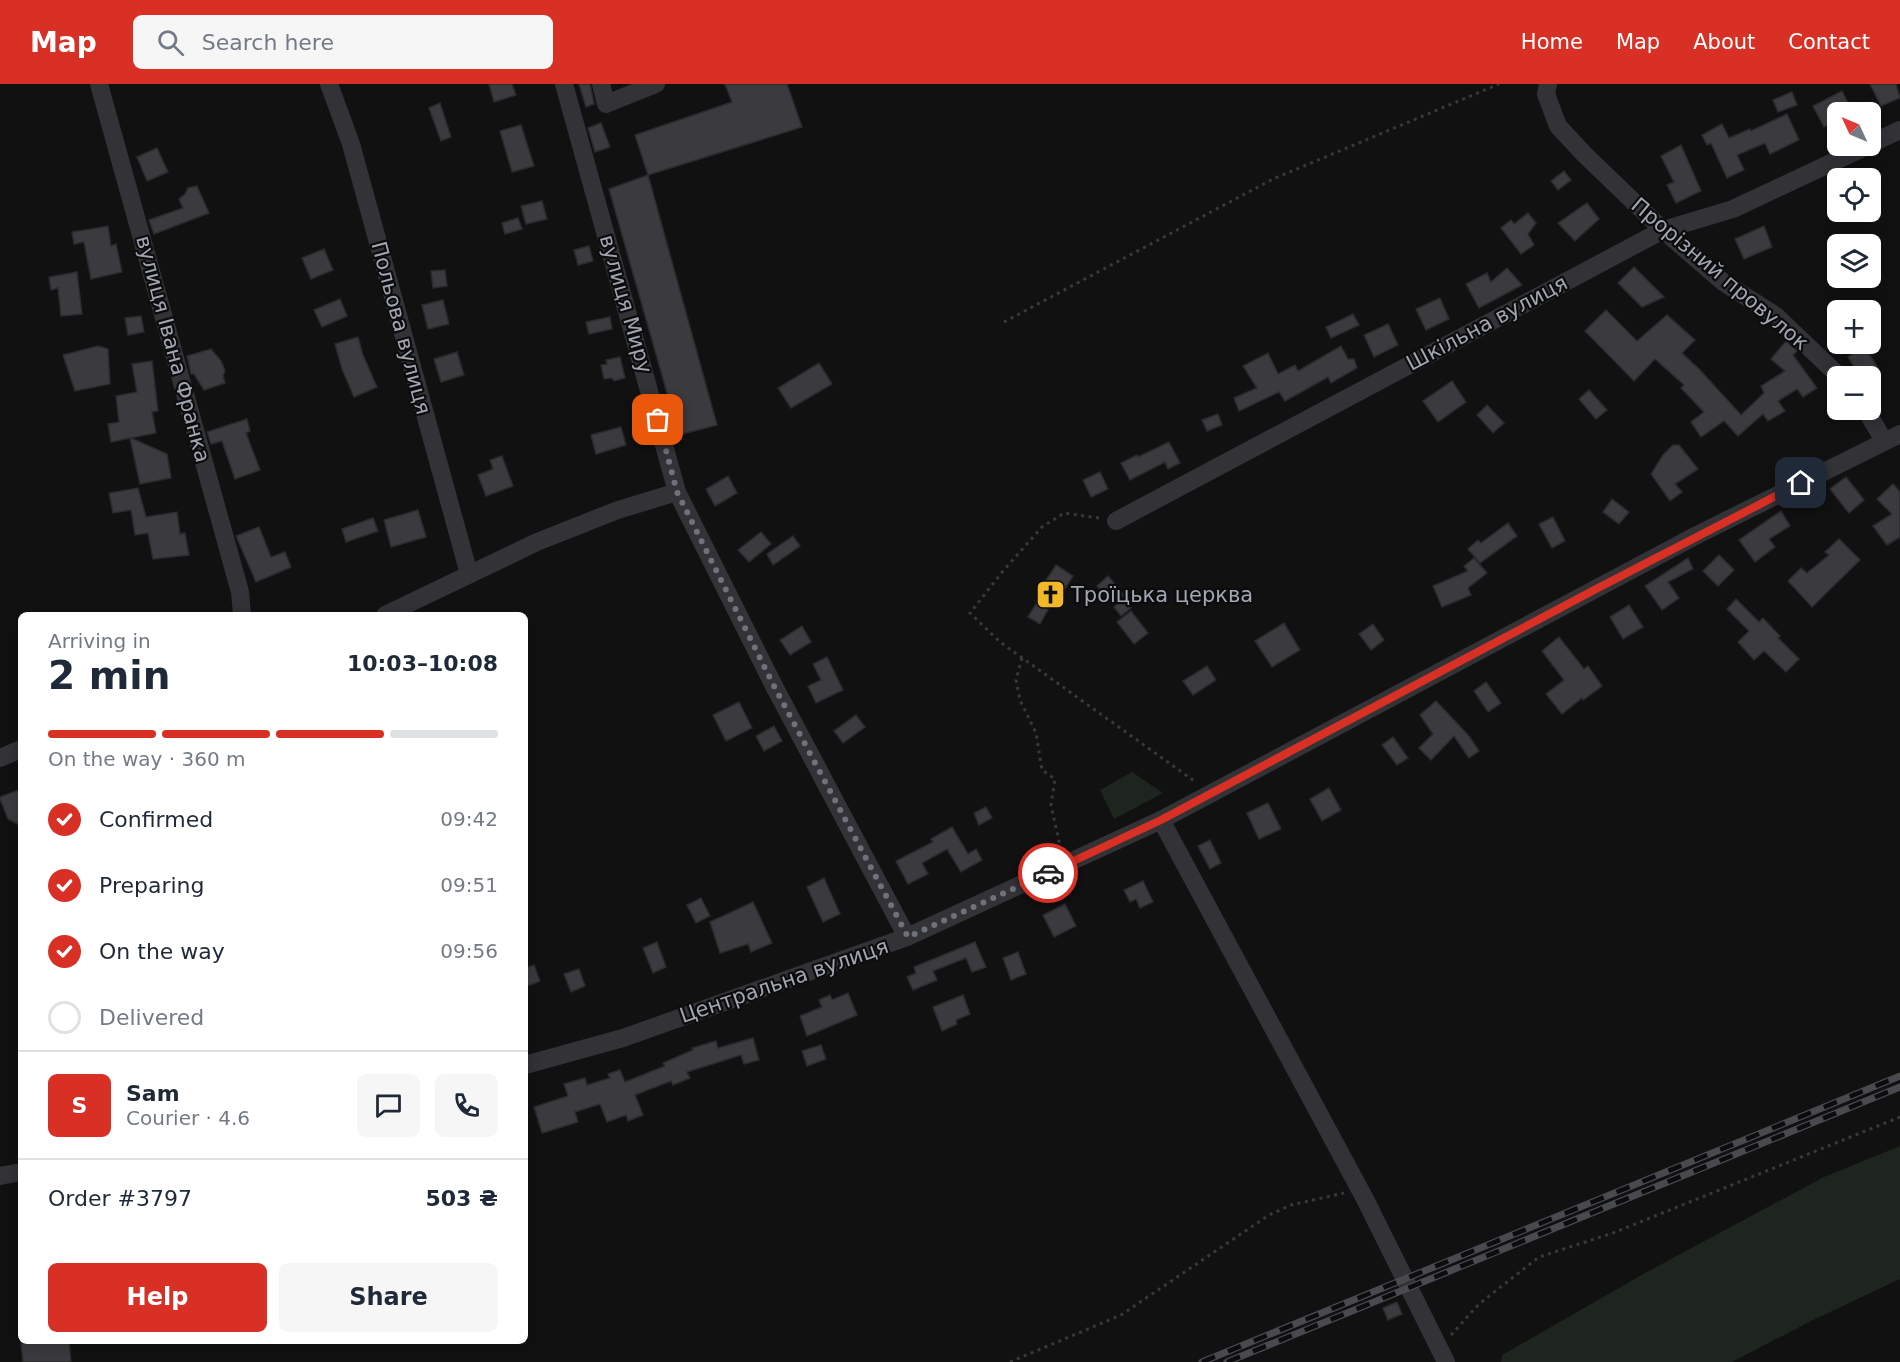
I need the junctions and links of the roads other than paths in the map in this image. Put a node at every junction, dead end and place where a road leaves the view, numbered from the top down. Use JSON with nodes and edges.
{"nodes":[{"id":1,"x":99,"y":84,"type":"edge"},
{"id":2,"x":329,"y":84,"type":"edge"},
{"id":3,"x":564,"y":84,"type":"edge"},
{"id":4,"x":601,"y":84,"type":"edge"},
{"id":5,"x":656,"y":84,"type":"edge"},
{"id":6,"x":1548,"y":84,"type":"edge"},
{"id":7,"x":1900,"y":130,"type":"edge"},
{"id":8,"x":1881,"y":139,"type":"edge"},
{"id":9,"x":1846,"y":156,"type":"edge"},
{"id":10,"x":1663,"y":230,"type":"junction"},
{"id":11,"x":1828,"y":366,"type":"edge"},
{"id":12,"x":1875,"y":420,"type":"edge"},
{"id":13,"x":1892,"y":438,"type":"edge"},
{"id":14,"x":677,"y":492,"type":"junction"},
{"id":15,"x":1116,"y":521,"type":"road end"},
{"id":16,"x":469,"y":574,"type":"junction"},
{"id":17,"x":242,"y":612,"type":"edge"},
{"id":18,"x":391,"y":612,"type":"edge"},
{"id":19,"x":18,"y":750,"type":"edge"},
{"id":20,"x":0,"y":758,"type":"edge"},
{"id":21,"x":1161,"y":820,"type":"junction"},
{"id":22,"x":908,"y":937,"type":"junction"},
{"id":23,"x":528,"y":1064,"type":"edge"},
{"id":24,"x":18,"y":1173,"type":"edge"},
{"id":25,"x":0,"y":1176,"type":"edge"},
{"id":26,"x":1442,"y":1355,"type":"edge"}],
"edges":[{"from":1,"to":17,"type":"street","name":"вулиця Івана Франка"},
{"from":2,"to":16,"type":"street","name":"Польова вулиця"},
{"from":3,"to":14,"type":"street","name":"вулиця Миру"},
{"from":4,"to":5,"type":"street"},
{"from":6,"to":10,"type":"street","name":"Прорізний провулок"},
{"from":7,"to":8,"type":"street","name":"Шкільна вулиця"},
{"from":9,"to":10,"type":"street","name":"Шкільна вулиця"},
{"from":10,"to":11,"type":"street","name":"Прорізний провулок"},
{"from":10,"to":15,"type":"street","name":"Шкільна вулиця"},
{"from":12,"to":13,"type":"street"},
{"from":13,"to":21,"type":"street","name":"Центральна вулиця"},
{"from":14,"to":16,"type":"street"},
{"from":14,"to":22,"type":"street","name":"вулиця Миру"},
{"from":16,"to":18,"type":"street"},
{"from":19,"to":20,"type":"street"},
{"from":21,"to":22,"type":"street","name":"Центральна вулиця"},
{"from":21,"to":26,"type":"street"},
{"from":22,"to":23,"type":"street","name":"Центральна вулиця"},
{"from":24,"to":25,"type":"street"}]}
